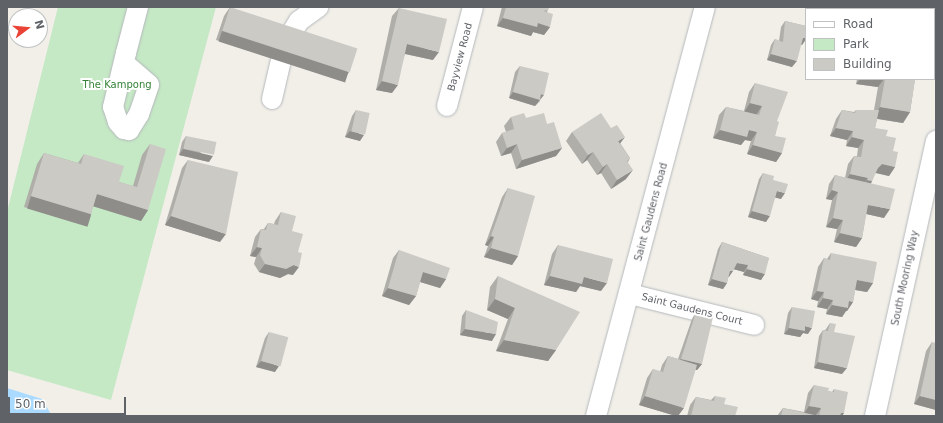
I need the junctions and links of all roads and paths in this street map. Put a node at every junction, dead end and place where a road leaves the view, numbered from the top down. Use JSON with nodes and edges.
{"nodes":[{"id":1,"x":138,"y":7,"type":"edge"},
{"id":2,"x":318,"y":7,"type":"edge"},
{"id":3,"x":473,"y":7,"type":"edge"},
{"id":4,"x":705,"y":7,"type":"edge"},
{"id":5,"x":288,"y":37,"type":"edge"},
{"id":6,"x":282,"y":61,"type":"edge"},
{"id":7,"x":124,"y":63,"type":"dead end"},
{"id":8,"x":272,"y":99,"type":"dead end"},
{"id":9,"x":447,"y":106,"type":"dead end"},
{"id":10,"x":936,"y":141,"type":"edge"},
{"id":11,"x":630,"y":294,"type":"junction"},
{"id":12,"x":754,"y":325,"type":"dead end"},
{"id":13,"x":596,"y":416,"type":"edge"},
{"id":14,"x":875,"y":416,"type":"edge"}],
"edges":[{"from":1,"to":7,"type":"street"},
{"from":2,"to":5,"type":"street"},
{"from":3,"to":9,"type":"street","name":"Bayview Road"},
{"from":4,"to":11,"type":"street","name":"Saint Gaudens Road"},
{"from":6,"to":8,"type":"street"},
{"from":10,"to":14,"type":"street","name":"South Mooring Way"},
{"from":11,"to":12,"type":"street","name":"Saint Gaudens Court"},
{"from":11,"to":13,"type":"street","name":"Saint Gaudens Road"}]}
